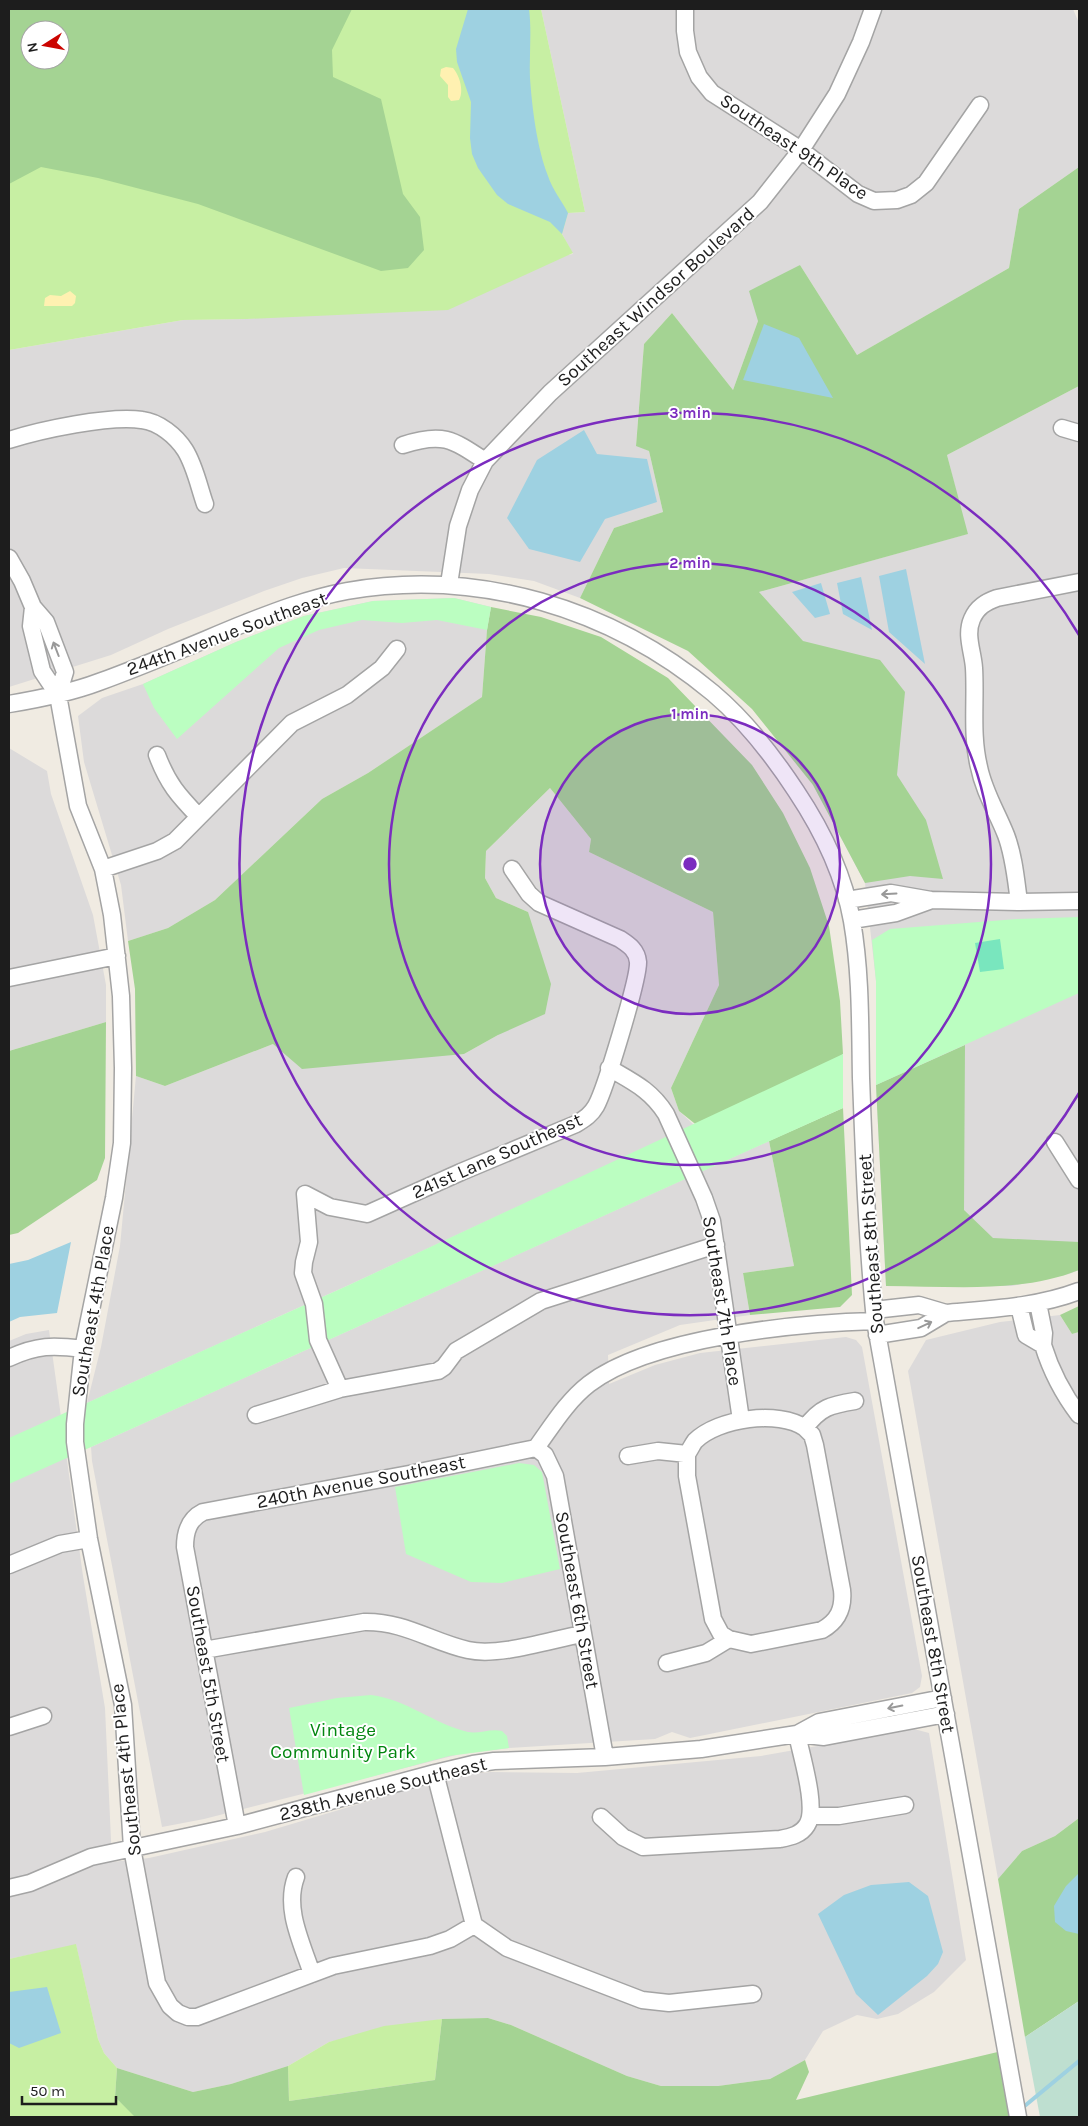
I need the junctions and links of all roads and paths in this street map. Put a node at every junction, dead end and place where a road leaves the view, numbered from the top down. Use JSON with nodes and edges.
{"nodes":[{"id":1,"x":685,"y":9,"type":"edge"},
{"id":2,"x":873,"y":9,"type":"edge"},
{"id":3,"x":980,"y":104,"type":"dead end"},
{"id":4,"x":801,"y":150,"type":"junction"},
{"id":5,"x":1062,"y":428,"type":"dead end"},
{"id":6,"x":1079,"y":433,"type":"edge"},
{"id":7,"x":9,"y":440,"type":"edge"},
{"id":8,"x":402,"y":445,"type":"dead end"},
{"id":9,"x":485,"y":461,"type":"junction"},
{"id":10,"x":205,"y":504,"type":"dead end"},
{"id":11,"x":9,"y":558,"type":"edge"},
{"id":12,"x":1079,"y":582,"type":"edge"},
{"id":13,"x":448,"y":584,"type":"junction"},
{"id":14,"x":397,"y":649,"type":"dead end"},
{"id":15,"x":58,"y":695,"type":"junction"},
{"id":16,"x":9,"y":704,"type":"edge"},
{"id":17,"x":156,"y":755,"type":"dead end"},
{"id":18,"x":199,"y":817,"type":"junction"},
{"id":19,"x":103,"y":869,"type":"junction"},
{"id":20,"x":512,"y":869,"type":"dead end"},
{"id":21,"x":847,"y":900,"type":"junction"},
{"id":22,"x":931,"y":900,"type":"junction"},
{"id":23,"x":1079,"y":901,"type":"edge"},
{"id":24,"x":1019,"y":902,"type":"junction"},
{"id":25,"x":852,"y":920,"type":"junction"},
{"id":26,"x":117,"y":956,"type":"junction"},
{"id":27,"x":9,"y":978,"type":"edge"},
{"id":28,"x":609,"y":1068,"type":"junction"},
{"id":29,"x":1055,"y":1142,"type":"dead end"},
{"id":30,"x":1079,"y":1180,"type":"edge"},
{"id":31,"x":716,"y":1245,"type":"junction"},
{"id":32,"x":1079,"y":1291,"type":"edge"},
{"id":33,"x":1038,"y":1303,"type":"junction"},
{"id":34,"x":1019,"y":1306,"type":"junction"},
{"id":35,"x":946,"y":1313,"type":"junction"},
{"id":36,"x":875,"y":1322,"type":"junction"},
{"id":37,"x":728,"y":1336,"type":"junction"},
{"id":38,"x":1043,"y":1345,"type":"junction"},
{"id":39,"x":83,"y":1349,"type":"junction"},
{"id":40,"x":9,"y":1358,"type":"edge"},
{"id":41,"x":340,"y":1389,"type":"junction"},
{"id":42,"x":855,"y":1401,"type":"dead end"},
{"id":43,"x":256,"y":1415,"type":"dead end"},
{"id":44,"x":1079,"y":1415,"type":"edge"},
{"id":45,"x":741,"y":1420,"type":"junction"},
{"id":46,"x":806,"y":1428,"type":"junction"},
{"id":47,"x":536,"y":1448,"type":"junction"},
{"id":48,"x":687,"y":1454,"type":"junction"},
{"id":49,"x":628,"y":1456,"type":"dead end"},
{"id":50,"x":190,"y":1522,"type":"joint"},
{"id":51,"x":89,"y":1539,"type":"junction"},
{"id":52,"x":9,"y":1565,"type":"edge"},
{"id":53,"x":582,"y":1634,"type":"junction"},
{"id":54,"x":729,"y":1639,"type":"junction"},
{"id":55,"x":204,"y":1650,"type":"junction"},
{"id":56,"x":666,"y":1663,"type":"dead end"},
{"id":57,"x":945,"y":1706,"type":"junction"},
{"id":58,"x":43,"y":1716,"type":"dead end"},
{"id":59,"x":9,"y":1727,"type":"edge"},
{"id":60,"x":797,"y":1734,"type":"junction"},
{"id":61,"x":605,"y":1757,"type":"junction"},
{"id":62,"x":435,"y":1773,"type":"junction"},
{"id":63,"x":906,"y":1806,"type":"dead end"},
{"id":64,"x":811,"y":1816,"type":"junction"},
{"id":65,"x":601,"y":1817,"type":"dead end"},
{"id":66,"x":237,"y":1826,"type":"junction"},
{"id":67,"x":132,"y":1848,"type":"junction"},
{"id":68,"x":296,"y":1877,"type":"dead end"},
{"id":69,"x":9,"y":1888,"type":"edge"},
{"id":70,"x":474,"y":1925,"type":"junction"},
{"id":71,"x":312,"y":1974,"type":"junction"},
{"id":72,"x":752,"y":1994,"type":"dead end"},
{"id":73,"x":1018,"y":2117,"type":"edge"}],
"edges":[{"from":1,"to":4,"type":"street","name":"Southeast 9th Place"},
{"from":2,"to":4,"type":"street","name":"Southeast Windsor Boulevard"},
{"from":3,"to":4,"type":"street","name":"Southeast 9th Place"},
{"from":4,"to":9,"type":"street","name":"Southeast Windsor Boulevard"},
{"from":5,"to":6,"type":"street"},
{"from":7,"to":10,"type":"street"},
{"from":8,"to":9,"type":"street"},
{"from":9,"to":13,"type":"street","name":"Southeast Windsor Boulevard"},
{"from":11,"to":15,"type":"street","name":"Southeast 4th Place"},
{"from":12,"to":24,"type":"street"},
{"from":13,"to":15,"type":"street","name":"244th Avenue Southeast"},
{"from":13,"to":21,"type":"street","name":"Southeast 8th Street"},
{"from":14,"to":18,"type":"street"},
{"from":15,"to":16,"type":"street","name":"244th Avenue Southeast"},
{"from":15,"to":19,"type":"street","name":"Southeast 4th Place"},
{"from":17,"to":18,"type":"street"},
{"from":18,"to":19,"type":"street"},
{"from":19,"to":26,"type":"street","name":"Southeast 4th Place"},
{"from":20,"to":28,"type":"street","name":"241st Lane Southeast"},
{"from":22,"to":21,"type":"street","one_way":true},
{"from":21,"to":25,"type":"street","name":"Southeast 8th Street"},
{"from":22,"to":24,"type":"street"},
{"from":22,"to":25,"type":"street"},
{"from":23,"to":24,"type":"street"},
{"from":25,"to":36,"type":"street","name":"Southeast 8th Street"},
{"from":26,"to":27,"type":"street"},
{"from":26,"to":39,"type":"street","name":"Southeast 4th Place"},
{"from":28,"to":31,"type":"street","name":"Southeast 7th Place"},
{"from":28,"to":41,"type":"street","name":"241st Lane Southeast"},
{"from":29,"to":30,"type":"street"},
{"from":31,"to":37,"type":"street","name":"Southeast 7th Place"},
{"from":31,"to":41,"type":"street"},
{"from":32,"to":33,"type":"street"},
{"from":33,"to":34,"type":"street"},
{"from":33,"to":38,"type":"street"},
{"from":34,"to":35,"type":"street"},
{"from":34,"to":38,"type":"street"},
{"from":35,"to":36,"type":"street"},
{"from":36,"to":35,"type":"street","one_way":true},
{"from":36,"to":37,"type":"street"},
{"from":36,"to":57,"type":"street","name":"Southeast 8th Street"},
{"from":37,"to":45,"type":"street","name":"Southeast 7th Place"},
{"from":37,"to":47,"type":"street"},
{"from":38,"to":44,"type":"street"},
{"from":39,"to":40,"type":"street"},
{"from":39,"to":51,"type":"street","name":"Southeast 4th Place"},
{"from":41,"to":43,"type":"street"},
{"from":42,"to":46,"type":"street"},
{"from":45,"to":46,"type":"street"},
{"from":45,"to":48,"type":"street"},
{"from":46,"to":54,"type":"street"},
{"from":47,"to":50,"type":"street","name":"240th Avenue Southeast"},
{"from":47,"to":53,"type":"street","name":"Southeast 6th Street"},
{"from":48,"to":49,"type":"street"},
{"from":48,"to":54,"type":"street"},
{"from":50,"to":55,"type":"street","name":"Southeast 5th Street"},
{"from":51,"to":52,"type":"street"},
{"from":51,"to":67,"type":"street","name":"Southeast 4th Place"},
{"from":53,"to":55,"type":"street"},
{"from":53,"to":61,"type":"street","name":"Southeast 6th Street"},
{"from":54,"to":56,"type":"street"},
{"from":55,"to":66,"type":"street","name":"Southeast 5th Street"},
{"from":57,"to":60,"type":"street","name":"238th Avenue Southeast"},
{"from":57,"to":73,"type":"street","name":"Southeast 8th Street"},
{"from":58,"to":59,"type":"street"},
{"from":60,"to":61,"type":"street","name":"238th Avenue Southeast"},
{"from":60,"to":64,"type":"street"},
{"from":61,"to":62,"type":"street","name":"238th Avenue Southeast"},
{"from":62,"to":66,"type":"street","name":"238th Avenue Southeast"},
{"from":62,"to":70,"type":"street"},
{"from":63,"to":64,"type":"street"},
{"from":64,"to":65,"type":"street"},
{"from":66,"to":67,"type":"street","name":"238th Avenue Southeast"},
{"from":67,"to":69,"type":"street","name":"238th Avenue Southeast"},
{"from":67,"to":71,"type":"street","name":"Southeast 4th Place"},
{"from":68,"to":71,"type":"street"},
{"from":70,"to":71,"type":"street"},
{"from":70,"to":72,"type":"street"}]}
